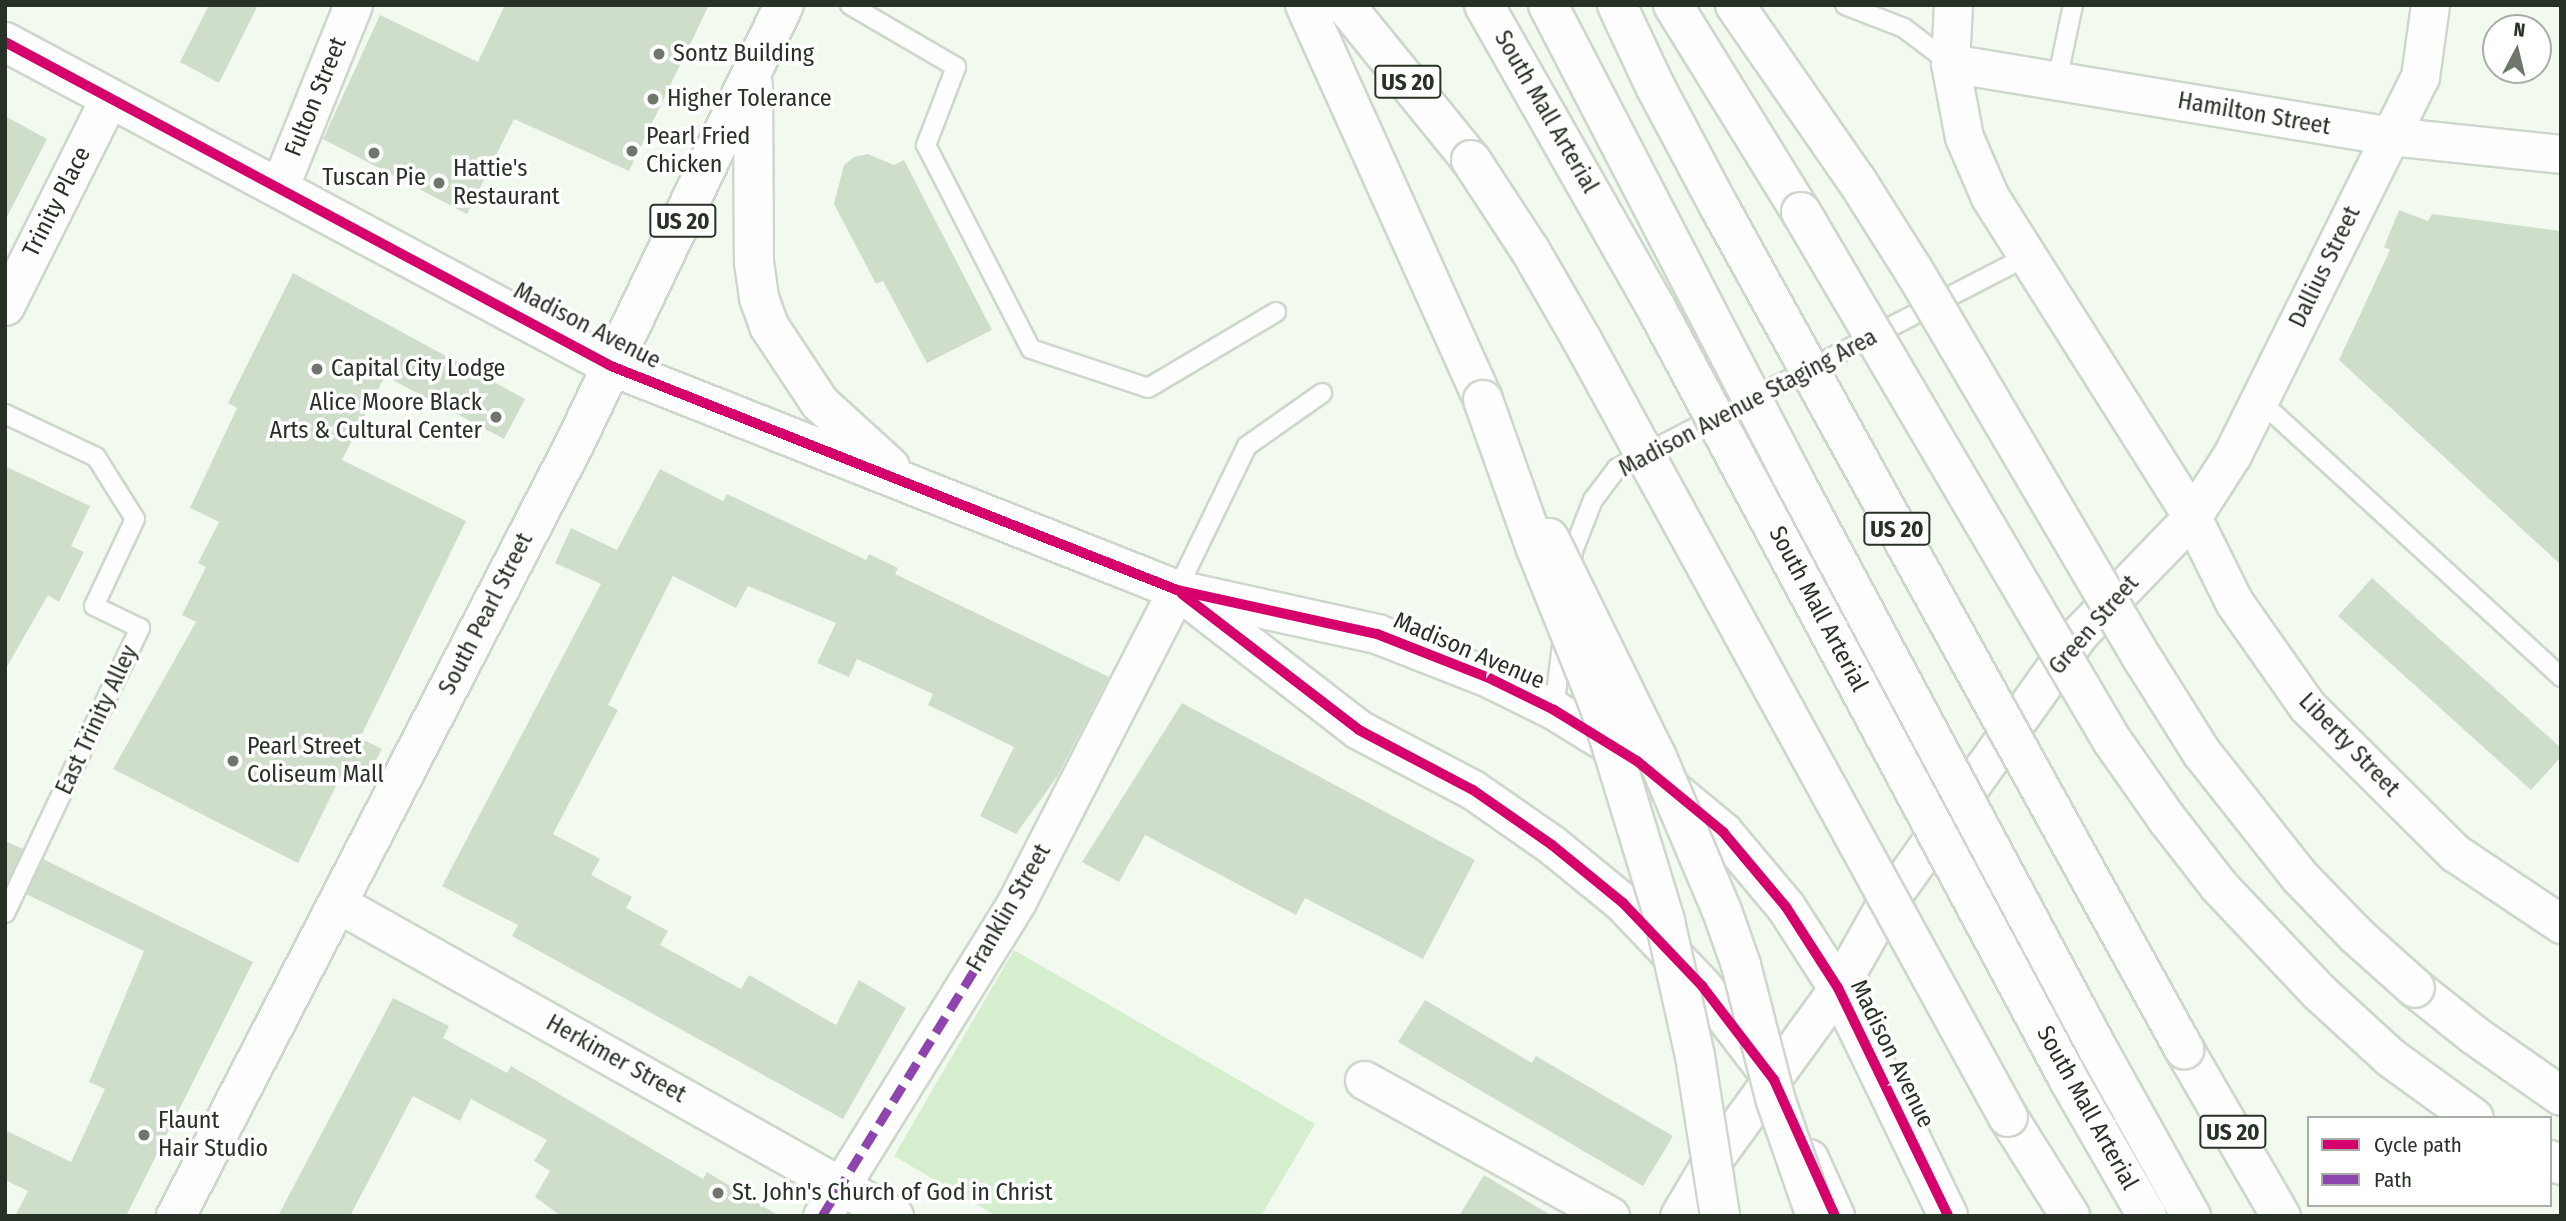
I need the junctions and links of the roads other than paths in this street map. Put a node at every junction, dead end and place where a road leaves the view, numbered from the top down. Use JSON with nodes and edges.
{"nodes":[{"id":1,"x":354,"y":5,"type":"edge"},
{"id":2,"x":850,"y":5,"type":"edge"},
{"id":3,"x":1305,"y":5,"type":"edge"},
{"id":4,"x":1345,"y":5,"type":"edge"},
{"id":5,"x":1484,"y":5,"type":"edge"},
{"id":6,"x":1548,"y":5,"type":"edge"},
{"id":7,"x":1617,"y":5,"type":"edge"},
{"id":8,"x":1673,"y":5,"type":"edge"},
{"id":9,"x":1735,"y":5,"type":"edge"},
{"id":10,"x":1846,"y":5,"type":"edge"},
{"id":11,"x":1953,"y":5,"type":"edge"},
{"id":12,"x":2073,"y":5,"type":"edge"},
{"id":13,"x":2430,"y":5,"type":"edge"},
{"id":14,"x":779,"y":7,"type":"edge"},
{"id":15,"x":5,"y":42,"type":"edge"},
{"id":16,"x":1950,"y":63,"type":"junction"},
{"id":17,"x":753,"y":75,"type":"junction"},
{"id":18,"x":2057,"y":80,"type":"junction"},
{"id":19,"x":109,"y":98,"type":"junction"},
{"id":20,"x":2390,"y":136,"type":"junction"},
{"id":21,"x":2561,"y":154,"type":"edge"},
{"id":22,"x":279,"y":188,"type":"junction"},
{"id":23,"x":2027,"y":256,"type":"junction"},
{"id":24,"x":5,"y":306,"type":"edge"},
{"id":25,"x":1276,"y":312,"type":"dead end"},
{"id":26,"x":611,"y":366,"type":"junction"},
{"id":27,"x":1322,"y":393,"type":"dead end"},
{"id":28,"x":1483,"y":400,"type":"junction"},
{"id":29,"x":2259,"y":400,"type":"junction"},
{"id":30,"x":5,"y":414,"type":"edge"},
{"id":31,"x":904,"y":481,"type":"junction"},
{"id":32,"x":2192,"y":517,"type":"junction"},
{"id":33,"x":1177,"y":590,"type":"junction"},
{"id":34,"x":2561,"y":677,"type":"edge"},
{"id":35,"x":1554,"y":710,"type":"junction"},
{"id":36,"x":337,"y":903,"type":"junction"},
{"id":37,"x":5,"y":913,"type":"edge"},
{"id":38,"x":2561,"y":924,"type":"edge"},
{"id":39,"x":1838,"y":988,"type":"junction"},
{"id":40,"x":1364,"y":1080,"type":"dead end"},
{"id":41,"x":1774,"y":1080,"type":"junction"},
{"id":42,"x":2561,"y":1096,"type":"edge"},
{"id":43,"x":2471,"y":1116,"type":"edge"},
{"id":44,"x":842,"y":1185,"type":"junction"},
{"id":45,"x":176,"y":1216,"type":"edge"},
{"id":46,"x":822,"y":1216,"type":"edge"},
{"id":47,"x":894,"y":1216,"type":"edge"},
{"id":48,"x":1610,"y":1216,"type":"edge"},
{"id":49,"x":1679,"y":1216,"type":"edge"},
{"id":50,"x":1720,"y":1216,"type":"edge"},
{"id":51,"x":1814,"y":1216,"type":"edge"},
{"id":52,"x":1835,"y":1216,"type":"edge"},
{"id":53,"x":1948,"y":1216,"type":"edge"},
{"id":54,"x":2070,"y":1216,"type":"edge"},
{"id":55,"x":2147,"y":1216,"type":"edge"},
{"id":56,"x":2191,"y":1216,"type":"edge"},
{"id":57,"x":2281,"y":1216,"type":"edge"}],
"edges":[{"from":1,"to":22,"type":"street","name":"Fulton Street"},
{"from":2,"to":25,"type":"lane"},
{"from":3,"to":28,"type":"main road"},
{"from":4,"to":54,"type":"main road","number":"US 20","bridge":true},
{"from":5,"to":55,"type":"main road","name":"South Mall Arterial","bridge":true},
{"from":6,"to":56,"type":"main road","name":"South Mall Arterial","bridge":true},
{"from":7,"to":57,"type":"main road","number":"US 20","bridge":true},
{"from":8,"to":43,"type":"main road","bridge":true},
{"from":9,"to":42,"type":"main road","bridge":true},
{"from":10,"to":16,"type":"lane"},
{"from":11,"to":16,"type":"street"},
{"from":12,"to":18,"type":"lane"},
{"from":13,"to":20,"type":"street","name":"Dallius Street"},
{"from":14,"to":17,"type":"main road","name":"South Pearl Street","number":"US 20"},
{"from":15,"to":19,"type":"main road","name":"Madison Avenue"},
{"from":16,"to":18,"type":"street","name":"Hamilton Street"},
{"from":16,"to":23,"type":"street"},
{"from":17,"to":26,"type":"main road","name":"South Pearl Street","number":"US 20"},
{"from":17,"to":31,"type":"main road"},
{"from":18,"to":20,"type":"street","name":"Hamilton Street"},
{"from":19,"to":22,"type":"main road","name":"Madison Avenue"},
{"from":19,"to":24,"type":"street","name":"Trinity Place"},
{"from":20,"to":21,"type":"street","name":"Hamilton Street"},
{"from":20,"to":29,"type":"street","name":"Dallius Street"},
{"from":22,"to":26,"type":"main road","name":"Madison Avenue"},
{"from":23,"to":32,"type":"street"},
{"from":23,"to":35,"type":"lane","name":"Madison Avenue Staging Area"},
{"from":26,"to":31,"type":"main road","name":"Madison Avenue"},
{"from":26,"to":36,"type":"main road","name":"South Pearl Street"},
{"from":27,"to":33,"type":"lane"},
{"from":28,"to":50,"type":"main road","bridge":true},
{"from":28,"to":51,"type":"main road","bridge":true},
{"from":29,"to":32,"type":"street","name":"Dallius Street"},
{"from":29,"to":34,"type":"lane"},
{"from":30,"to":37,"type":"lane","name":"East Trinity Alley"},
{"from":31,"to":33,"type":"main road","name":"Madison Avenue"},
{"from":32,"to":38,"type":"street","name":"Liberty Street"},
{"from":32,"to":39,"type":"street","name":"Green Street"},
{"from":33,"to":35,"type":"main road","name":"Madison Avenue"},
{"from":33,"to":41,"type":"main road","name":"Madison Avenue"},
{"from":33,"to":44,"type":"street","name":"Franklin Street"},
{"from":35,"to":39,"type":"main road","name":"Madison Avenue"},
{"from":36,"to":44,"type":"street","name":"Herkimer Street"},
{"from":36,"to":45,"type":"main road","name":"South Pearl Street"},
{"from":39,"to":41,"type":"street","name":"Green Street"},
{"from":39,"to":53,"type":"main road","name":"Madison Avenue"},
{"from":40,"to":48,"type":"street"},
{"from":41,"to":49,"type":"street","name":"Green Street"},
{"from":41,"to":52,"type":"main road","name":"Madison Avenue"},
{"from":44,"to":46,"type":"street","name":"Franklin Street"},
{"from":44,"to":47,"type":"street","name":"Herkimer Street"}]}
